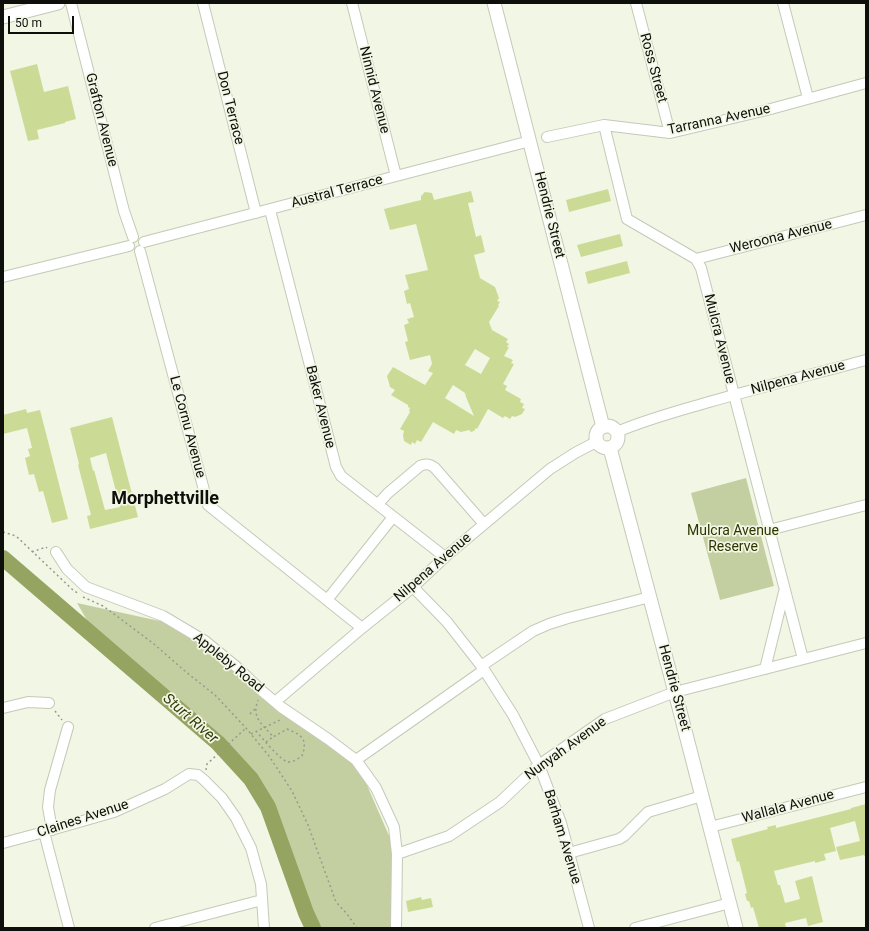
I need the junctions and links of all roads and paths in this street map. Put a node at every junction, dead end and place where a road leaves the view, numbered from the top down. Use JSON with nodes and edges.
{"nodes":[{"id":1,"x":58,"y":3,"type":"edge"},
{"id":2,"x":71,"y":3,"type":"edge"},
{"id":3,"x":203,"y":3,"type":"edge"},
{"id":4,"x":352,"y":3,"type":"edge"},
{"id":5,"x":494,"y":3,"type":"edge"},
{"id":6,"x":636,"y":3,"type":"edge"},
{"id":7,"x":783,"y":3,"type":"edge"},
{"id":8,"x":3,"y":17,"type":"edge"},
{"id":9,"x":866,"y":83,"type":"edge"},
{"id":10,"x":808,"y":98,"type":"junction"},
{"id":11,"x":604,"y":125,"type":"junction"},
{"id":12,"x":670,"y":133,"type":"junction"},
{"id":13,"x":547,"y":137,"type":"dead end"},
{"id":14,"x":530,"y":141,"type":"junction"},
{"id":15,"x":396,"y":176,"type":"junction"},
{"id":16,"x":270,"y":210,"type":"junction"},
{"id":17,"x":256,"y":213,"type":"junction"},
{"id":18,"x":866,"y":215,"type":"edge"},
{"id":19,"x":131,"y":241,"type":"junction"},
{"id":20,"x":142,"y":246,"type":"junction"},
{"id":21,"x":696,"y":259,"type":"junction"},
{"id":22,"x":3,"y":277,"type":"edge"},
{"id":23,"x":866,"y":360,"type":"edge"},
{"id":24,"x":733,"y":395,"type":"junction"},
{"id":25,"x":603,"y":427,"type":"junction"},
{"id":26,"x":617,"y":432,"type":"junction"},
{"id":27,"x":596,"y":442,"type":"junction"},
{"id":28,"x":610,"y":448,"type":"junction"},
{"id":29,"x":378,"y":504,"type":"junction"},
{"id":30,"x":866,"y":505,"type":"edge"},
{"id":31,"x":393,"y":517,"type":"junction"},
{"id":32,"x":484,"y":524,"type":"junction"},
{"id":33,"x":769,"y":530,"type":"junction"},
{"id":34,"x":3,"y":532,"type":"edge"},
{"id":35,"x":32,"y":552,"type":"junction"},
{"id":36,"x":56,"y":552,"type":"joint"},
{"id":37,"x":445,"y":557,"type":"junction"},
{"id":38,"x":413,"y":587,"type":"junction"},
{"id":39,"x":784,"y":590,"type":"junction"},
{"id":40,"x":650,"y":597,"type":"junction"},
{"id":41,"x":327,"y":600,"type":"junction"},
{"id":42,"x":362,"y":628,"type":"junction"},
{"id":43,"x":866,"y":643,"type":"edge"},
{"id":44,"x":803,"y":659,"type":"junction"},
{"id":45,"x":483,"y":668,"type":"junction"},
{"id":46,"x":765,"y":669,"type":"junction"},
{"id":47,"x":262,"y":691,"type":"junction"},
{"id":48,"x":675,"y":692,"type":"junction"},
{"id":49,"x":275,"y":702,"type":"junction"},
{"id":50,"x":49,"y":703,"type":"joint"},
{"id":51,"x":3,"y":708,"type":"edge"},
{"id":52,"x":256,"y":709,"type":"junction"},
{"id":53,"x":250,"y":714,"type":"dead end"},
{"id":54,"x":291,"y":714,"type":"junction"},
{"id":55,"x":68,"y":727,"type":"joint"},
{"id":56,"x":265,"y":727,"type":"junction"},
{"id":57,"x":246,"y":728,"type":"junction"},
{"id":58,"x":256,"y":731,"type":"junction"},
{"id":59,"x":251,"y":734,"type":"junction"},
{"id":60,"x":273,"y":736,"type":"junction"},
{"id":61,"x":266,"y":742,"type":"junction"},
{"id":62,"x":356,"y":760,"type":"junction"},
{"id":63,"x":539,"y":765,"type":"junction"},
{"id":64,"x":204,"y":780,"type":"junction"},
{"id":65,"x":866,"y":787,"type":"edge"},
{"id":66,"x":702,"y":796,"type":"junction"},
{"id":67,"x":710,"y":827,"type":"junction"},
{"id":68,"x":48,"y":831,"type":"junction"},
{"id":69,"x":3,"y":843,"type":"edge"},
{"id":70,"x":569,"y":853,"type":"junction"},
{"id":71,"x":397,"y":854,"type":"junction"},
{"id":72,"x":262,"y":900,"type":"junction"},
{"id":73,"x":730,"y":903,"type":"junction"},
{"id":74,"x":69,"y":928,"type":"edge"},
{"id":75,"x":155,"y":928,"type":"edge"},
{"id":76,"x":264,"y":928,"type":"edge"},
{"id":77,"x":357,"y":928,"type":"edge"},
{"id":78,"x":396,"y":928,"type":"edge"},
{"id":79,"x":589,"y":928,"type":"edge"},
{"id":80,"x":635,"y":928,"type":"edge"},
{"id":81,"x":736,"y":928,"type":"edge"}],
"edges":[{"from":1,"to":8,"type":"street"},
{"from":2,"to":19,"type":"street","name":"Grafton Avenue"},
{"from":3,"to":17,"type":"street","name":"Don Terrace"},
{"from":4,"to":15,"type":"street","name":"Ninnid Avenue"},
{"from":5,"to":14,"type":"street","name":"Hendrie Street"},
{"from":6,"to":12,"type":"street","name":"Ross Street"},
{"from":7,"to":10,"type":"street"},
{"from":9,"to":10,"type":"street","name":"Tarranna Avenue"},
{"from":10,"to":12,"type":"street","name":"Tarranna Avenue"},
{"from":11,"to":12,"type":"street","name":"Tarranna Avenue"},
{"from":11,"to":13,"type":"street","name":"Tarranna Avenue"},
{"from":11,"to":21,"type":"street"},
{"from":14,"to":15,"type":"street","name":"Austral Terrace"},
{"from":14,"to":25,"type":"street","name":"Hendrie Street"},
{"from":15,"to":16,"type":"street","name":"Austral Terrace"},
{"from":16,"to":17,"type":"street","name":"Austral Terrace"},
{"from":16,"to":29,"type":"street","name":"Baker Avenue"},
{"from":17,"to":20,"type":"street","name":"Austral Terrace"},
{"from":18,"to":21,"type":"street","name":"Weroona Avenue"},
{"from":19,"to":20,"type":"street"},
{"from":19,"to":20,"type":"street"},
{"from":19,"to":22,"type":"street"},
{"from":20,"to":41,"type":"street","name":"Le Cornu Avenue"},
{"from":21,"to":24,"type":"street","name":"Mulcra Avenue"},
{"from":23,"to":24,"type":"street","name":"Nilpena Avenue"},
{"from":24,"to":26,"type":"street","name":"Nilpena Avenue"},
{"from":24,"to":33,"type":"street","name":"Mulcra Avenue"},
{"from":25,"to":26,"type":"street"},
{"from":25,"to":27,"type":"street"},
{"from":26,"to":28,"type":"street"},
{"from":27,"to":28,"type":"street"},
{"from":27,"to":32,"type":"street","name":"Nilpena Avenue"},
{"from":28,"to":40,"type":"street","name":"Hendrie Street"},
{"from":29,"to":31,"type":"street","name":"Baker Avenue"},
{"from":29,"to":32,"type":"street"},
{"from":30,"to":33,"type":"street"},
{"from":31,"to":37,"type":"street","name":"Baker Avenue"},
{"from":31,"to":41,"type":"street"},
{"from":32,"to":37,"type":"street","name":"Nilpena Avenue"},
{"from":33,"to":39,"type":"street","name":"Mulcra Avenue"},
{"from":34,"to":35,"type":"path"},
{"from":35,"to":36,"type":"path"},
{"from":35,"to":57,"type":"path"},
{"from":36,"to":47,"type":"street","name":"Appleby Road"},
{"from":37,"to":38,"type":"street","name":"Nilpena Avenue"},
{"from":38,"to":42,"type":"street","name":"Nilpena Avenue"},
{"from":38,"to":45,"type":"street","name":"Barham Avenue"},
{"from":39,"to":44,"type":"street","name":"Mulcra Avenue"},
{"from":39,"to":46,"type":"street","name":"Mulcra Avenue"},
{"from":40,"to":45,"type":"street"},
{"from":40,"to":48,"type":"street","name":"Hendrie Street"},
{"from":41,"to":42,"type":"street","name":"Le Cornu Avenue"},
{"from":42,"to":49,"type":"street","name":"Nilpena Avenue"},
{"from":43,"to":44,"type":"street","name":"Nunyah Avenue"},
{"from":44,"to":46,"type":"street","name":"Nunyah Avenue"},
{"from":45,"to":62,"type":"street"},
{"from":45,"to":63,"type":"street","name":"Barham Avenue"},
{"from":46,"to":48,"type":"street","name":"Nunyah Avenue"},
{"from":47,"to":49,"type":"street","name":"Appleby Road"},
{"from":47,"to":52,"type":"path"},
{"from":48,"to":63,"type":"street","name":"Nunyah Avenue"},
{"from":48,"to":66,"type":"street","name":"Hendrie Street"},
{"from":49,"to":54,"type":"street","name":"Appleby Road"},
{"from":50,"to":51,"type":"street"},
{"from":50,"to":55,"type":"path"},
{"from":52,"to":53,"type":"path"},
{"from":52,"to":56,"type":"path"},
{"from":54,"to":56,"type":"path"},
{"from":54,"to":62,"type":"street","name":"Appleby Road"},
{"from":55,"to":68,"type":"street"},
{"from":56,"to":58,"type":"path"},
{"from":56,"to":60,"type":"path"},
{"from":57,"to":59,"type":"path"},
{"from":57,"to":64,"type":"path"},
{"from":58,"to":59,"type":"path"},
{"from":58,"to":61,"type":"path"},
{"from":59,"to":77,"type":"path"},
{"from":60,"to":61,"type":"path"},
{"from":60,"to":61,"type":"path"},
{"from":62,"to":71,"type":"street","name":"Appleby Road"},
{"from":63,"to":70,"type":"street","name":"Barham Avenue"},
{"from":63,"to":71,"type":"street","name":"Nunyah Avenue"},
{"from":64,"to":68,"type":"street","name":"Claines Avenue"},
{"from":64,"to":72,"type":"street"},
{"from":65,"to":67,"type":"street","name":"Wallala Avenue"},
{"from":66,"to":67,"type":"street","name":"Hendrie Street"},
{"from":66,"to":70,"type":"street"},
{"from":67,"to":73,"type":"street","name":"Hendrie Street"},
{"from":68,"to":69,"type":"street","name":"Claines Avenue"},
{"from":68,"to":74,"type":"street"},
{"from":70,"to":79,"type":"street","name":"Barham Avenue"},
{"from":71,"to":78,"type":"street","name":"Appleby Road"},
{"from":72,"to":75,"type":"street"},
{"from":72,"to":76,"type":"street"},
{"from":73,"to":80,"type":"street"},
{"from":73,"to":81,"type":"street","name":"Hendrie Street"}]}
